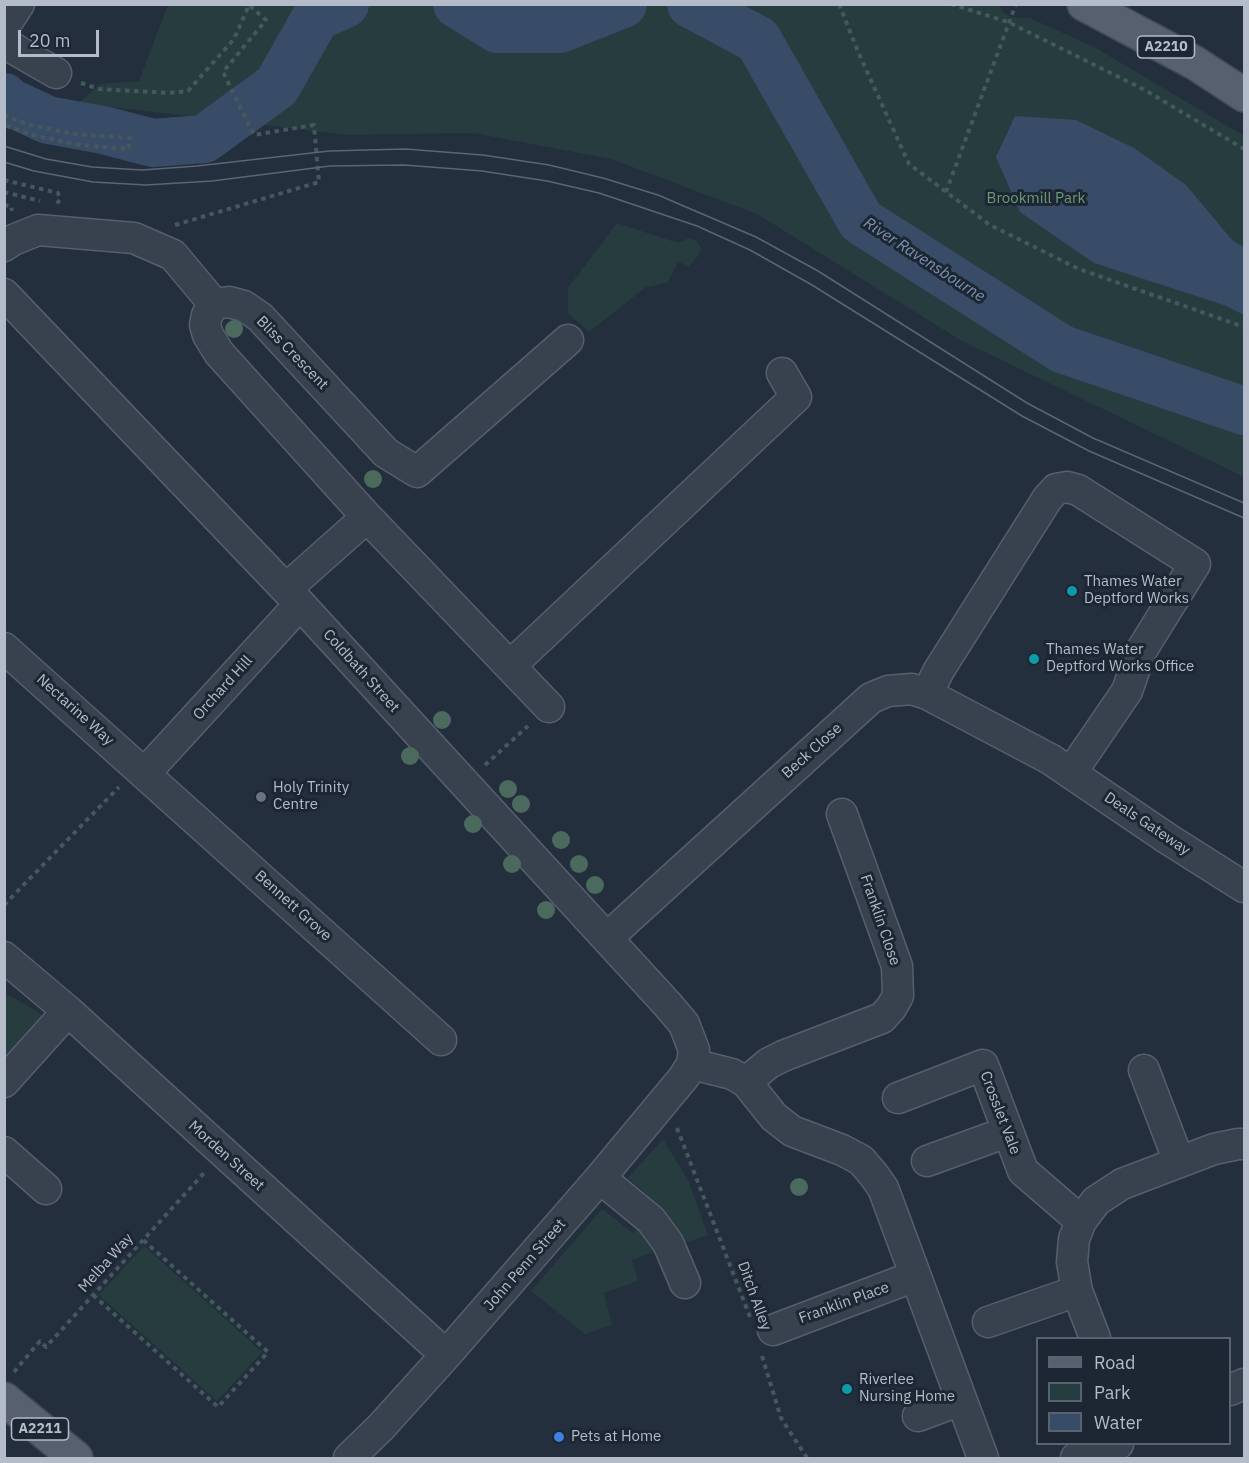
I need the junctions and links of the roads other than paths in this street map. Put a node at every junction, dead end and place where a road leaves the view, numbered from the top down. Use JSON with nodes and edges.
{"nodes":[{"id":1,"x":19,"y":4,"type":"edge"},
{"id":2,"x":1084,"y":4,"type":"edge"},
{"id":3,"x":4,"y":27,"type":"edge"},
{"id":4,"x":4,"y":43,"type":"edge"},
{"id":5,"x":64,"y":76,"type":"road end"},
{"id":6,"x":1245,"y":95,"type":"edge"},
{"id":7,"x":4,"y":246,"type":"edge"},
{"id":8,"x":4,"y":294,"type":"edge"},
{"id":9,"x":214,"y":304,"type":"junction"},
{"id":10,"x":568,"y":340,"type":"dead end"},
{"id":11,"x":782,"y":373,"type":"dead end"},
{"id":12,"x":367,"y":517,"type":"junction"},
{"id":13,"x":293,"y":596,"type":"junction"},
{"id":14,"x":4,"y":648,"type":"edge"},
{"id":15,"x":510,"y":666,"type":"junction"},
{"id":16,"x":927,"y":694,"type":"junction"},
{"id":17,"x":549,"y":708,"type":"road end"},
{"id":18,"x":1061,"y":766,"type":"junction"},
{"id":19,"x":142,"y":770,"type":"junction"},
{"id":20,"x":841,"y":834,"type":"dead end"},
{"id":21,"x":1245,"y":887,"type":"edge"},
{"id":22,"x":607,"y":938,"type":"junction"},
{"id":23,"x":4,"y":957,"type":"edge"},
{"id":24,"x":68,"y":1011,"type":"junction"},
{"id":25,"x":441,"y":1040,"type":"dead end"},
{"id":26,"x":692,"y":1064,"type":"junction"},
{"id":27,"x":1144,"y":1070,"type":"dead end"},
{"id":28,"x":4,"y":1082,"type":"edge"},
{"id":29,"x":746,"y":1082,"type":"junction"},
{"id":30,"x":898,"y":1098,"type":"dead end"},
{"id":31,"x":1007,"y":1132,"type":"junction"},
{"id":32,"x":1245,"y":1144,"type":"edge"},
{"id":33,"x":4,"y":1152,"type":"edge"},
{"id":34,"x":927,"y":1161,"type":"dead end"},
{"id":35,"x":1179,"y":1162,"type":"junction"},
{"id":36,"x":600,"y":1178,"type":"junction"},
{"id":37,"x":46,"y":1189,"type":"dead end"},
{"id":38,"x":1081,"y":1221,"type":"junction"},
{"id":39,"x":915,"y":1276,"type":"junction"},
{"id":40,"x":685,"y":1282,"type":"dead end"},
{"id":41,"x":1077,"y":1291,"type":"junction"},
{"id":42,"x":988,"y":1322,"type":"dead end"},
{"id":43,"x":762,"y":1334,"type":"road end"},
{"id":44,"x":1095,"y":1337,"type":"edge"},
{"id":45,"x":446,"y":1355,"type":"junction"},
{"id":46,"x":1245,"y":1384,"type":"edge"},
{"id":47,"x":6,"y":1389,"type":"edge"},
{"id":48,"x":1231,"y":1390,"type":"edge"},
{"id":49,"x":961,"y":1400,"type":"junction"},
{"id":50,"x":918,"y":1416,"type":"dead end"},
{"id":51,"x":1112,"y":1445,"type":"edge"},
{"id":52,"x":76,"y":1458,"type":"edge"},
{"id":53,"x":349,"y":1458,"type":"edge"},
{"id":54,"x":982,"y":1458,"type":"edge"},
{"id":55,"x":1076,"y":1458,"type":"edge"}],
"edges":[{"from":1,"to":3,"type":"street"},
{"from":2,"to":6,"type":"main road","number":"A2210"},
{"from":4,"to":5,"type":"street"},
{"from":7,"to":9,"type":"street"},
{"from":8,"to":13,"type":"street","name":"Coldbath Street"},
{"from":9,"to":10,"type":"street","name":"Bliss Crescent"},
{"from":9,"to":12,"type":"street"},
{"from":11,"to":15,"type":"street"},
{"from":12,"to":13,"type":"street"},
{"from":12,"to":15,"type":"street"},
{"from":13,"to":19,"type":"street","name":"Orchard Hill"},
{"from":13,"to":22,"type":"street","name":"Coldbath Street"},
{"from":14,"to":19,"type":"street","name":"Nectarine Way"},
{"from":15,"to":17,"type":"street"},
{"from":16,"to":18,"type":"street","name":"Beck Close"},
{"from":16,"to":18,"type":"street"},
{"from":16,"to":22,"type":"street","name":"Beck Close"},
{"from":18,"to":21,"type":"street","name":"Deals Gateway"},
{"from":19,"to":25,"type":"street","name":"Bennett Grove"},
{"from":20,"to":29,"type":"street","name":"Franklin Close"},
{"from":22,"to":26,"type":"street","name":"Coldbath Street"},
{"from":23,"to":24,"type":"street","name":"Morden Street"},
{"from":24,"to":28,"type":"street"},
{"from":24,"to":45,"type":"street","name":"Morden Street"},
{"from":26,"to":29,"type":"street"},
{"from":26,"to":36,"type":"street","name":"John Penn Street"},
{"from":27,"to":35,"type":"street"},
{"from":29,"to":39,"type":"street"},
{"from":30,"to":31,"type":"street","name":"Crosslet Vale"},
{"from":31,"to":34,"type":"street"},
{"from":31,"to":38,"type":"street","name":"Crosslet Vale"},
{"from":32,"to":35,"type":"street"},
{"from":33,"to":37,"type":"street"},
{"from":35,"to":38,"type":"street"},
{"from":36,"to":40,"type":"street"},
{"from":36,"to":45,"type":"street","name":"John Penn Street"},
{"from":38,"to":41,"type":"street"},
{"from":39,"to":43,"type":"street","name":"Franklin Place"},
{"from":39,"to":49,"type":"street"},
{"from":41,"to":42,"type":"street"},
{"from":41,"to":44,"type":"street"},
{"from":45,"to":53,"type":"street","name":"John Penn Street"},
{"from":46,"to":48,"type":"street"},
{"from":47,"to":52,"type":"main road","number":"A2211"},
{"from":49,"to":50,"type":"street"},
{"from":49,"to":54,"type":"street"},
{"from":51,"to":55,"type":"street"}]}
